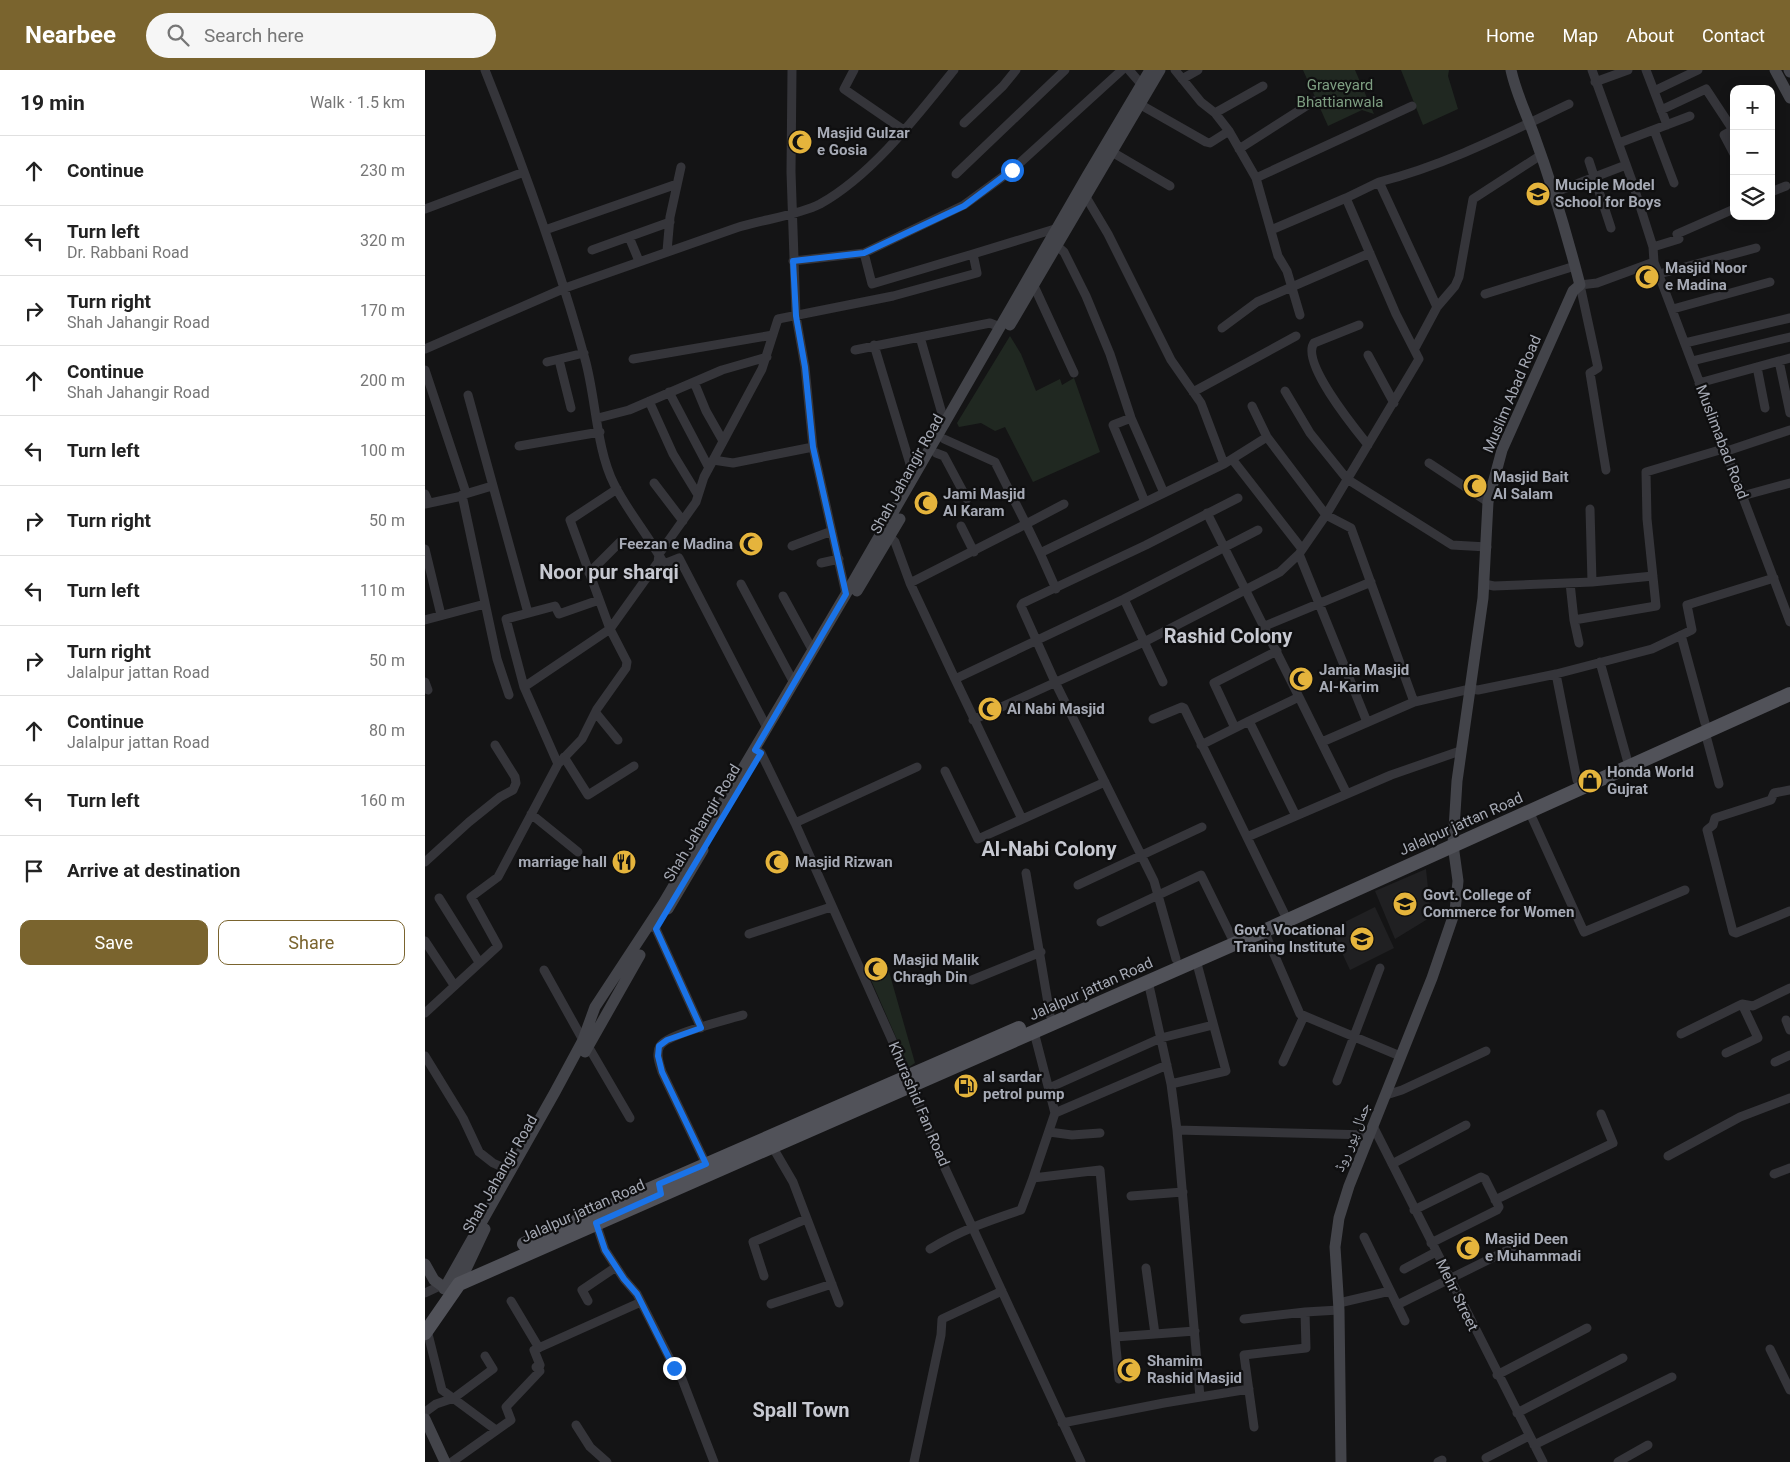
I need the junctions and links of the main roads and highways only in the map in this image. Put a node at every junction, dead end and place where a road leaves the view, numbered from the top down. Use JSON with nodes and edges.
{"nodes":[{"id":1,"x":1790,"y":686,"type":"edge"},
{"id":2,"x":1790,"y":694,"type":"edge"},
{"id":3,"x":1705,"y":728,"type":"junction"},
{"id":4,"x":1664,"y":746,"type":"junction"},
{"id":5,"x":1453,"y":840,"type":"junction"},
{"id":6,"x":1274,"y":922,"type":"junction"},
{"id":7,"x":1155,"y":975,"type":"junction"},
{"id":8,"x":970,"y":1054,"type":"junction"},
{"id":9,"x":910,"y":1080,"type":"junction"},
{"id":10,"x":660,"y":1189,"type":"junction"},
{"id":11,"x":452,"y":1284,"type":"junction"},
{"id":12,"x":426,"y":1328,"type":"edge"}],
"edges":[{"from":1,"to":3,"type":"main road","name":"Jalalpur jattan Road"},
{"from":2,"to":3,"type":"main road","name":"Jalalpur jattan Road"},
{"from":3,"to":4,"type":"main road","name":"Jalalpur jattan Road"},
{"from":4,"to":5,"type":"main road","name":"Jalalpur jattan Road"},
{"from":4,"to":5,"type":"main road","name":"Jalalpur jattan Road"},
{"from":5,"to":6,"type":"main road","name":"Jalalpur jattan Road"},
{"from":6,"to":7,"type":"main road","name":"Jalalpur jattan Road"},
{"from":6,"to":7,"type":"main road","name":"Jalalpur jattan Road"},
{"from":7,"to":8,"type":"main road","name":"Jalalpur jattan Road"},
{"from":7,"to":8,"type":"main road","name":"Jalalpur jattan Road"},
{"from":8,"to":9,"type":"main road","name":"Jalalpur jattan Road"},
{"from":9,"to":10,"type":"main road","name":"Jalalpur jattan Road"},
{"from":9,"to":10,"type":"main road","name":"Jalalpur jattan Road"},
{"from":10,"to":11,"type":"main road","name":"Jalalpur jattan Road"},
{"from":10,"to":11,"type":"main road","name":"Jalalpur jattan Road"},
{"from":11,"to":12,"type":"main road"}]}
